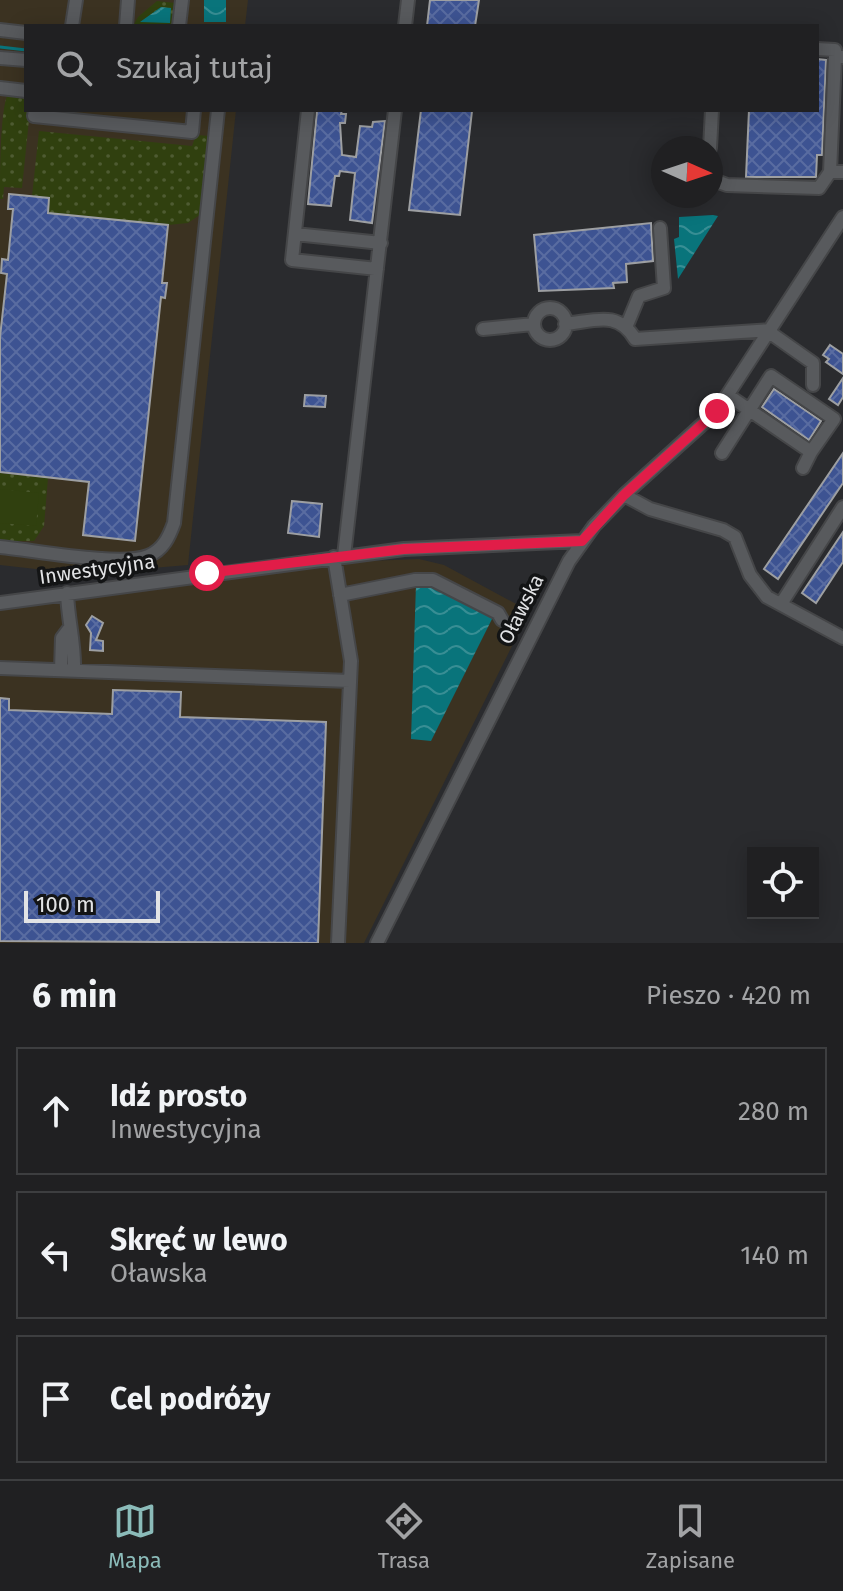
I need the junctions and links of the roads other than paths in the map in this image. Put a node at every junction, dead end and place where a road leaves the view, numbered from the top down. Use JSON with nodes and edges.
{"nodes":[{"id":1,"x":76,"y":0,"type":"edge"},
{"id":2,"x":128,"y":0,"type":"edge"},
{"id":3,"x":182,"y":0,"type":"edge"},
{"id":4,"x":408,"y":0,"type":"edge"},
{"id":5,"x":72,"y":24,"type":"edge"},
{"id":6,"x":126,"y":24,"type":"edge"},
{"id":7,"x":179,"y":24,"type":"edge"},
{"id":8,"x":405,"y":24,"type":"edge"},
{"id":9,"x":0,"y":30,"type":"edge"},
{"id":10,"x":24,"y":33,"type":"edge"},
{"id":11,"x":819,"y":49,"type":"edge"},
{"id":12,"x":839,"y":57,"type":"edge"},
{"id":13,"x":0,"y":58,"type":"edge"},
{"id":14,"x":24,"y":60,"type":"edge"},
{"id":15,"x":0,"y":88,"type":"edge"},
{"id":16,"x":24,"y":91,"type":"edge"},
{"id":17,"x":35,"y":112,"type":"edge"},
{"id":18,"x":194,"y":112,"type":"edge"},
{"id":19,"x":218,"y":112,"type":"edge"},
{"id":20,"x":308,"y":112,"type":"edge"},
{"id":21,"x":395,"y":112,"type":"edge"},
{"id":22,"x":712,"y":112,"type":"edge"},
{"id":23,"x":192,"y":132,"type":"junction"},
{"id":24,"x":216,"y":134,"type":"junction"},
{"id":25,"x":711,"y":136,"type":"edge"},
{"id":26,"x":836,"y":172,"type":"edge"},
{"id":27,"x":723,"y":184,"type":"edge"},
{"id":28,"x":843,"y":217,"type":"edge"},
{"id":29,"x":660,"y":228,"type":"dead end"},
{"id":30,"x":295,"y":234,"type":"junction"},
{"id":31,"x":381,"y":243,"type":"junction"},
{"id":32,"x":377,"y":269,"type":"junction"},
{"id":33,"x":534,"y":324,"type":"junction"},
{"id":34,"x":565,"y":324,"type":"junction"},
{"id":35,"x":627,"y":325,"type":"junction"},
{"id":36,"x":483,"y":329,"type":"dead end"},
{"id":37,"x":770,"y":331,"type":"junction"},
{"id":38,"x":813,"y":385,"type":"dead end"},
{"id":39,"x":729,"y":396,"type":"junction"},
{"id":40,"x":749,"y":409,"type":"junction"},
{"id":41,"x":811,"y":452,"type":"junction"},
{"id":42,"x":722,"y":453,"type":"dead end"},
{"id":43,"x":803,"y":468,"type":"dead end"},
{"id":44,"x":624,"y":495,"type":"junction"},
{"id":45,"x":843,"y":507,"type":"edge"},
{"id":46,"x":582,"y":541,"type":"junction"},
{"id":47,"x":0,"y":547,"type":"edge"},
{"id":48,"x":339,"y":556,"type":"junction"},
{"id":49,"x":67,"y":593,"type":"junction"},
{"id":50,"x":340,"y":595,"type":"junction"},
{"id":51,"x":0,"y":603,"type":"edge"},
{"id":52,"x":781,"y":604,"type":"junction"},
{"id":53,"x":502,"y":620,"type":"dead end"},
{"id":54,"x":843,"y":638,"type":"edge"},
{"id":55,"x":0,"y":668,"type":"edge"},
{"id":56,"x":67,"y":670,"type":"junction"},
{"id":57,"x":350,"y":681,"type":"junction"},
{"id":58,"x":338,"y":943,"type":"edge"},
{"id":59,"x":377,"y":943,"type":"edge"}],
"edges":[{"from":1,"to":5,"type":"street"},
{"from":2,"to":6,"type":"street"},
{"from":3,"to":7,"type":"street"},
{"from":4,"to":8,"type":"street"},
{"from":9,"to":10,"type":"street"},
{"from":11,"to":12,"type":"street"},
{"from":12,"to":26,"type":"street"},
{"from":13,"to":14,"type":"street"},
{"from":15,"to":16,"type":"street"},
{"from":17,"to":23,"type":"street"},
{"from":18,"to":23,"type":"street"},
{"from":19,"to":24,"type":"street"},
{"from":20,"to":30,"type":"street"},
{"from":21,"to":31,"type":"street"},
{"from":22,"to":25,"type":"street"},
{"from":23,"to":24,"type":"street"},
{"from":24,"to":47,"type":"street"},
{"from":26,"to":27,"type":"street"},
{"from":28,"to":37,"type":"street","name":"Oławska"},
{"from":29,"to":35,"type":"street"},
{"from":30,"to":31,"type":"street"},
{"from":30,"to":32,"type":"street"},
{"from":31,"to":32,"type":"street"},
{"from":32,"to":48,"type":"street"},
{"from":33,"to":34,"type":"street"},
{"from":33,"to":34,"type":"street"},
{"from":33,"to":36,"type":"street"},
{"from":34,"to":35,"type":"street"},
{"from":35,"to":37,"type":"street"},
{"from":37,"to":38,"type":"street"},
{"from":37,"to":39,"type":"street","name":"Oławska"},
{"from":39,"to":40,"type":"street"},
{"from":39,"to":44,"type":"street","name":"Oławska"},
{"from":40,"to":41,"type":"street"},
{"from":40,"to":41,"type":"street"},
{"from":40,"to":42,"type":"street"},
{"from":41,"to":43,"type":"street"},
{"from":44,"to":46,"type":"street","name":"Oławska"},
{"from":44,"to":52,"type":"street"},
{"from":45,"to":52,"type":"street"},
{"from":46,"to":48,"type":"street","name":"Inwestycyjna"},
{"from":46,"to":59,"type":"street","name":"Oławska"},
{"from":48,"to":49,"type":"street","name":"Inwestycyjna"},
{"from":48,"to":50,"type":"street"},
{"from":49,"to":51,"type":"street","name":"Inwestycyjna"},
{"from":49,"to":56,"type":"street"},
{"from":50,"to":53,"type":"street"},
{"from":50,"to":57,"type":"street"},
{"from":52,"to":54,"type":"street"},
{"from":55,"to":56,"type":"street"},
{"from":56,"to":57,"type":"street"},
{"from":57,"to":58,"type":"street"}]}
